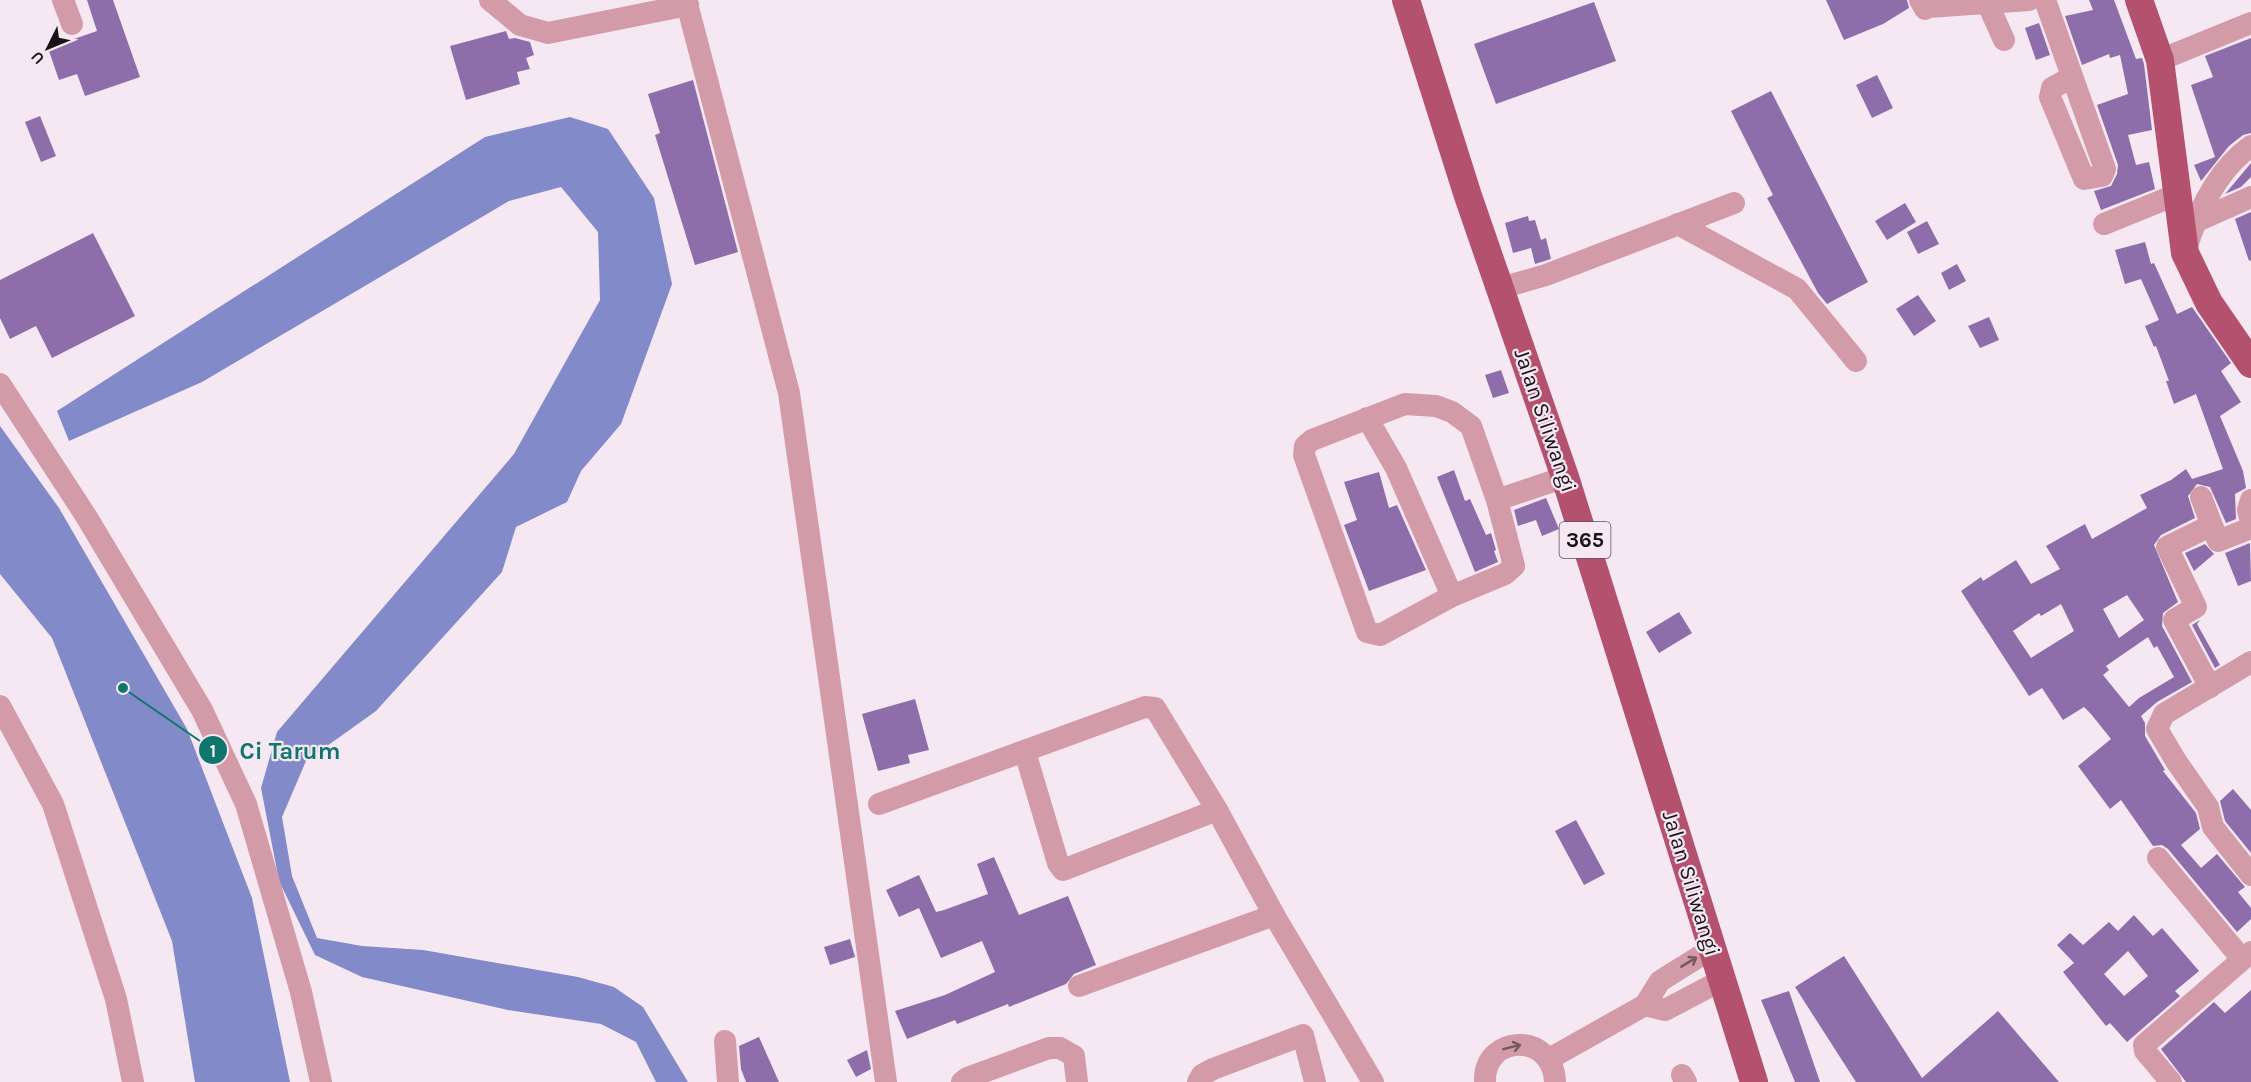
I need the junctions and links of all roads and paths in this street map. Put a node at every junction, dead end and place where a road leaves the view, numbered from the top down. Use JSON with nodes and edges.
{"nodes":[{"id":1,"x":63,"y":0,"type":"edge"},
{"id":2,"x":490,"y":0,"type":"edge"},
{"id":3,"x":1406,"y":0,"type":"edge"},
{"id":4,"x":1920,"y":0,"type":"edge"},
{"id":5,"x":1986,"y":0,"type":"edge"},
{"id":6,"x":2029,"y":0,"type":"edge"},
{"id":7,"x":2045,"y":0,"type":"edge"},
{"id":8,"x":2139,"y":0,"type":"edge"},
{"id":9,"x":687,"y":2,"type":"edge"},
{"id":10,"x":2251,"y":23,"type":"edge"},
{"id":11,"x":72,"y":24,"type":"dead end"},
{"id":12,"x":2004,"y":40,"type":"dead end"},
{"id":13,"x":2160,"y":60,"type":"junction"},
{"id":14,"x":2072,"y":77,"type":"dead end"},
{"id":15,"x":2251,"y":146,"type":"edge"},
{"id":16,"x":2178,"y":194,"type":"junction"},
{"id":17,"x":2251,"y":197,"type":"edge"},
{"id":18,"x":1734,"y":203,"type":"dead end"},
{"id":19,"x":2195,"y":222,"type":"junction"},
{"id":20,"x":1678,"y":224,"type":"junction"},
{"id":21,"x":2104,"y":224,"type":"dead end"},
{"id":22,"x":2185,"y":253,"type":"junction"},
{"id":23,"x":1502,"y":288,"type":"junction"},
{"id":24,"x":1856,"y":361,"type":"dead end"},
{"id":25,"x":2251,"y":364,"type":"edge"},
{"id":26,"x":0,"y":384,"type":"edge"},
{"id":27,"x":1367,"y":418,"type":"junction"},
{"id":28,"x":1565,"y":477,"type":"junction"},
{"id":29,"x":2201,"y":497,"type":"dead end"},
{"id":30,"x":1497,"y":500,"type":"junction"},
{"id":31,"x":2251,"y":500,"type":"edge"},
{"id":32,"x":2251,"y":522,"type":"edge"},
{"id":33,"x":2210,"y":526,"type":"junction"},
{"id":34,"x":2251,"y":528,"type":"edge"},
{"id":35,"x":1452,"y":596,"type":"junction"},
{"id":36,"x":2251,"y":662,"type":"edge"},
{"id":37,"x":2210,"y":687,"type":"junction"},
{"id":38,"x":0,"y":706,"type":"edge"},
{"id":39,"x":1025,"y":752,"type":"junction"},
{"id":40,"x":879,"y":804,"type":"dead end"},
{"id":41,"x":1217,"y":810,"type":"junction"},
{"id":42,"x":2158,"y":858,"type":"dead end"},
{"id":43,"x":2251,"y":875,"type":"edge"},
{"id":44,"x":1274,"y":915,"type":"junction"},
{"id":45,"x":1713,"y":948,"type":"junction"},
{"id":46,"x":2247,"y":955,"type":"edge"},
{"id":47,"x":1722,"y":980,"type":"junction"},
{"id":48,"x":1079,"y":986,"type":"dead end"},
{"id":49,"x":1646,"y":1005,"type":"junction"},
{"id":50,"x":1338,"y":1019,"type":"junction"},
{"id":51,"x":1303,"y":1035,"type":"junction"},
{"id":52,"x":724,"y":1041,"type":"dead end"},
{"id":53,"x":1549,"y":1059,"type":"junction"},
{"id":54,"x":133,"y":1082,"type":"edge"},
{"id":55,"x":321,"y":1082,"type":"edge"},
{"id":56,"x":728,"y":1082,"type":"edge"},
{"id":57,"x":886,"y":1082,"type":"edge"},
{"id":58,"x":963,"y":1082,"type":"edge"},
{"id":59,"x":1077,"y":1082,"type":"edge"},
{"id":60,"x":1198,"y":1082,"type":"edge"},
{"id":61,"x":1314,"y":1082,"type":"edge"},
{"id":62,"x":1373,"y":1082,"type":"edge"},
{"id":63,"x":1485,"y":1082,"type":"edge"},
{"id":64,"x":1555,"y":1082,"type":"edge"},
{"id":65,"x":1754,"y":1082,"type":"edge"},
{"id":66,"x":2172,"y":1082,"type":"edge"}],
"edges":[{"from":1,"to":11,"type":"street"},
{"from":2,"to":9,"type":"street"},
{"from":3,"to":23,"type":"main road","name":"Jalan Siliwangi","number":"365"},
{"from":4,"to":5,"type":"street"},
{"from":5,"to":6,"type":"street"},
{"from":5,"to":12,"type":"street"},
{"from":7,"to":14,"type":"street"},
{"from":8,"to":13,"type":"main road"},
{"from":9,"to":57,"type":"street"},
{"from":10,"to":13,"type":"street"},
{"from":13,"to":16,"type":"main road"},
{"from":15,"to":19,"type":"street"},
{"from":16,"to":21,"type":"street"},
{"from":16,"to":22,"type":"main road"},
{"from":17,"to":19,"type":"street"},
{"from":18,"to":20,"type":"street"},
{"from":19,"to":22,"type":"street"},
{"from":20,"to":23,"type":"street"},
{"from":20,"to":24,"type":"street"},
{"from":22,"to":25,"type":"main road"},
{"from":23,"to":28,"type":"main road","name":"Jalan Siliwangi","number":"365"},
{"from":26,"to":55,"type":"street"},
{"from":27,"to":30,"type":"street"},
{"from":27,"to":35,"type":"street"},
{"from":27,"to":35,"type":"street"},
{"from":28,"to":30,"type":"street"},
{"from":28,"to":45,"type":"main road","name":"Jalan Siliwangi","number":"365"},
{"from":29,"to":33,"type":"street"},
{"from":30,"to":35,"type":"street"},
{"from":31,"to":32,"type":"street"},
{"from":33,"to":34,"type":"street"},
{"from":33,"to":37,"type":"street"},
{"from":36,"to":37,"type":"street"},
{"from":37,"to":43,"type":"street"},
{"from":38,"to":54,"type":"street"},
{"from":39,"to":40,"type":"street"},
{"from":39,"to":41,"type":"street"},
{"from":39,"to":41,"type":"street"},
{"from":41,"to":44,"type":"street"},
{"from":42,"to":46,"type":"street"},
{"from":44,"to":48,"type":"street"},
{"from":44,"to":50,"type":"street"},
{"from":45,"to":47,"type":"main road","name":"Jalan Siliwangi","number":"365"},
{"from":49,"to":45,"type":"street","one_way":true},
{"from":46,"to":66,"type":"street"},
{"from":47,"to":49,"type":"street"},
{"from":47,"to":65,"type":"main road","name":"Jalan Siliwangi","number":"365"},
{"from":49,"to":53,"type":"street"},
{"from":50,"to":51,"type":"street"},
{"from":50,"to":62,"type":"street"},
{"from":51,"to":60,"type":"street"},
{"from":51,"to":61,"type":"street"},
{"from":52,"to":56,"type":"street"},
{"from":63,"to":53,"type":"street","one_way":true},
{"from":53,"to":64,"type":"street"},
{"from":58,"to":59,"type":"street"}]}
